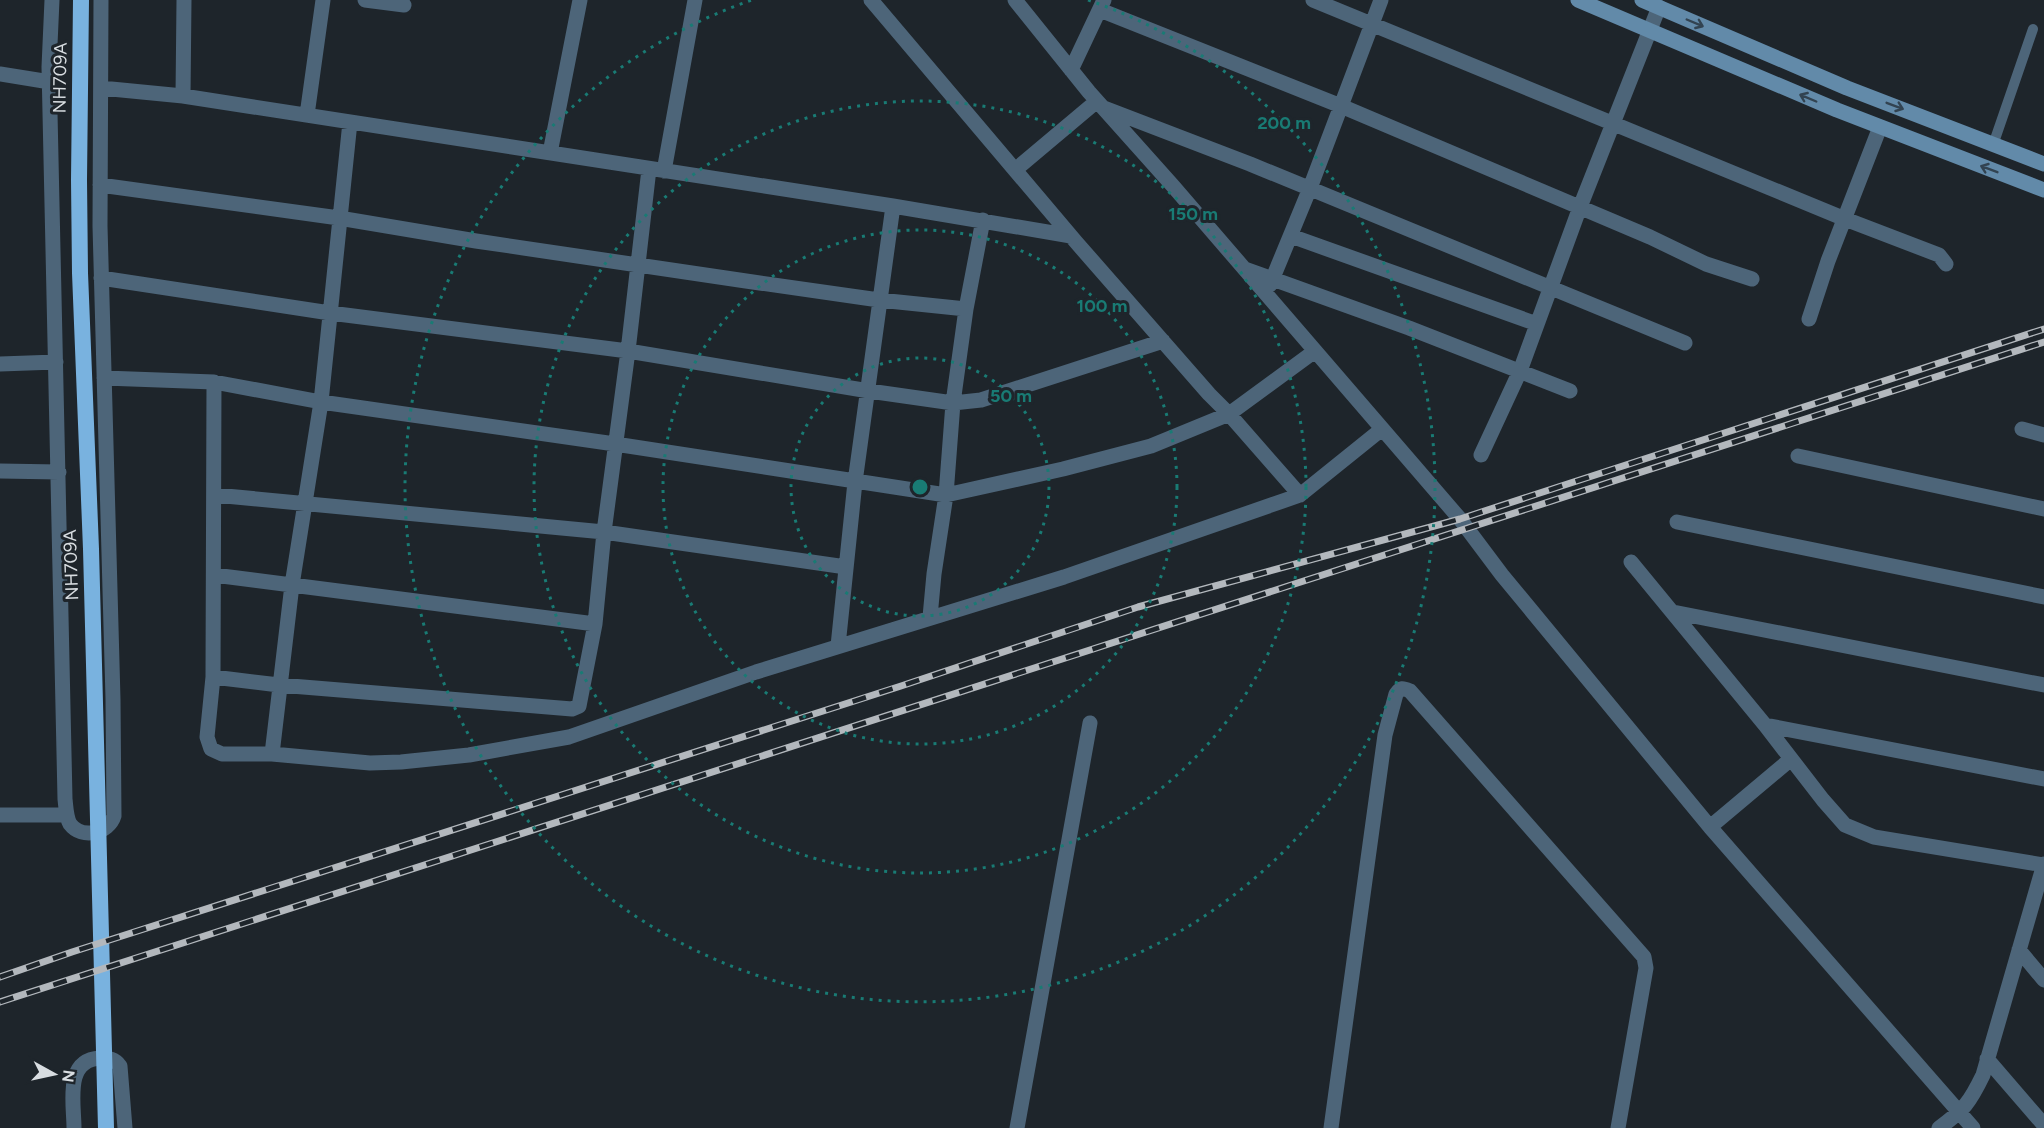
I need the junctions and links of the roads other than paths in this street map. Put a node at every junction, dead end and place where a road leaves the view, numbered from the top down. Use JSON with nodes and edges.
{"nodes":[{"id":1,"x":52,"y":0,"type":"edge"},
{"id":2,"x":81,"y":0,"type":"edge"},
{"id":3,"x":101,"y":0,"type":"edge"},
{"id":4,"x":184,"y":0,"type":"edge"},
{"id":5,"x":323,"y":0,"type":"edge"},
{"id":6,"x":365,"y":0,"type":"edge"},
{"id":7,"x":580,"y":0,"type":"edge"},
{"id":8,"x":695,"y":0,"type":"edge"},
{"id":9,"x":871,"y":0,"type":"edge"},
{"id":10,"x":1016,"y":0,"type":"edge"},
{"id":11,"x":1313,"y":0,"type":"edge"},
{"id":12,"x":1381,"y":0,"type":"edge"},
{"id":13,"x":1578,"y":0,"type":"edge"},
{"id":14,"x":1642,"y":0,"type":"edge"},
{"id":15,"x":404,"y":4,"type":"dead end"},
{"id":16,"x":1102,"y":5,"type":"edge"},
{"id":17,"x":1659,"y":7,"type":"junction"},
{"id":18,"x":1371,"y":25,"type":"junction"},
{"id":19,"x":2033,"y":29,"type":"dead end"},
{"id":20,"x":1649,"y":30,"type":"junction"},
{"id":21,"x":1071,"y":69,"type":"junction"},
{"id":22,"x":0,"y":74,"type":"edge"},
{"id":23,"x":50,"y":82,"type":"junction"},
{"id":24,"x":101,"y":88,"type":"junction"},
{"id":25,"x":183,"y":96,"type":"junction"},
{"id":26,"x":1099,"y":104,"type":"junction"},
{"id":27,"x":1341,"y":106,"type":"junction"},
{"id":28,"x":307,"y":115,"type":"junction"},
{"id":29,"x":350,"y":122,"type":"junction"},
{"id":30,"x":1613,"y":122,"type":"junction"},
{"id":31,"x":1880,"y":127,"type":"junction"},
{"id":32,"x":1993,"y":144,"type":"junction"},
{"id":33,"x":550,"y":153,"type":"junction"},
{"id":34,"x":2044,"y":164,"type":"edge"},
{"id":35,"x":656,"y":170,"type":"junction"},
{"id":36,"x":1015,"y":170,"type":"junction"},
{"id":37,"x":100,"y":185,"type":"junction"},
{"id":38,"x":1310,"y":188,"type":"junction"},
{"id":39,"x":2044,"y":190,"type":"edge"},
{"id":40,"x":893,"y":206,"type":"junction"},
{"id":41,"x":1580,"y":207,"type":"junction"},
{"id":42,"x":339,"y":218,"type":"junction"},
{"id":43,"x":1845,"y":219,"type":"junction"},
{"id":44,"x":983,"y":220,"type":"junction"},
{"id":45,"x":1071,"y":236,"type":"junction"},
{"id":46,"x":1290,"y":236,"type":"junction"},
{"id":47,"x":1946,"y":264,"type":"dead end"},
{"id":48,"x":638,"y":266,"type":"junction"},
{"id":49,"x":1245,"y":270,"type":"junction"},
{"id":50,"x":101,"y":278,"type":"junction"},
{"id":51,"x":1273,"y":278,"type":"junction"},
{"id":52,"x":1752,"y":279,"type":"dead end"},
{"id":53,"x":1551,"y":287,"type":"junction"},
{"id":54,"x":1266,"y":295,"type":"junction"},
{"id":55,"x":879,"y":300,"type":"junction"},
{"id":56,"x":966,"y":309,"type":"junction"},
{"id":57,"x":330,"y":313,"type":"junction"},
{"id":58,"x":1809,"y":319,"type":"dead end"},
{"id":59,"x":1537,"y":324,"type":"junction"},
{"id":60,"x":1163,"y":341,"type":"junction"},
{"id":61,"x":1685,"y":343,"type":"dead end"},
{"id":62,"x":628,"y":351,"type":"junction"},
{"id":63,"x":1315,"y":351,"type":"junction"},
{"id":64,"x":56,"y":362,"type":"junction"},
{"id":65,"x":0,"y":364,"type":"edge"},
{"id":66,"x":1520,"y":371,"type":"junction"},
{"id":67,"x":104,"y":378,"type":"junction"},
{"id":68,"x":214,"y":382,"type":"junction"},
{"id":69,"x":869,"y":391,"type":"junction"},
{"id":70,"x":1570,"y":391,"type":"dead end"},
{"id":71,"x":321,"y":402,"type":"junction"},
{"id":72,"x":953,"y":403,"type":"junction"},
{"id":73,"x":1229,"y":414,"type":"junction"},
{"id":74,"x":1382,"y":429,"type":"junction"},
{"id":75,"x":2022,"y":429,"type":"dead end"},
{"id":76,"x":2044,"y":435,"type":"edge"},
{"id":77,"x":615,"y":444,"type":"junction"},
{"id":78,"x":1481,"y":455,"type":"dead end"},
{"id":79,"x":1798,"y":456,"type":"dead end"},
{"id":80,"x":0,"y":471,"type":"edge"},
{"id":81,"x":58,"y":472,"type":"junction"},
{"id":82,"x":855,"y":482,"type":"junction"},
{"id":83,"x":214,"y":495,"type":"junction"},
{"id":84,"x":946,"y":495,"type":"junction"},
{"id":85,"x":1300,"y":495,"type":"junction"},
{"id":86,"x":304,"y":504,"type":"junction"},
{"id":87,"x":2044,"y":509,"type":"edge"},
{"id":88,"x":1677,"y":522,"type":"dead end"},
{"id":89,"x":604,"y":532,"type":"junction"},
{"id":90,"x":1631,"y":562,"type":"dead end"},
{"id":91,"x":846,"y":567,"type":"junction"},
{"id":92,"x":214,"y":575,"type":"junction"},
{"id":93,"x":292,"y":585,"type":"junction"},
{"id":94,"x":2044,"y":597,"type":"edge"},
{"id":95,"x":1673,"y":612,"type":"junction"},
{"id":96,"x":930,"y":617,"type":"junction"},
{"id":97,"x":595,"y":624,"type":"junction"},
{"id":98,"x":838,"y":646,"type":"junction"},
{"id":99,"x":213,"y":677,"type":"junction"},
{"id":100,"x":279,"y":684,"type":"junction"},
{"id":101,"x":2044,"y":685,"type":"edge"},
{"id":102,"x":1090,"y":723,"type":"dead end"},
{"id":103,"x":1765,"y":725,"type":"junction"},
{"id":104,"x":272,"y":754,"type":"junction"},
{"id":105,"x":1791,"y":759,"type":"junction"},
{"id":106,"x":2044,"y":779,"type":"edge"},
{"id":107,"x":0,"y":815,"type":"edge"},
{"id":108,"x":67,"y":815,"type":"junction"},
{"id":109,"x":1710,"y":827,"type":"junction"},
{"id":110,"x":2044,"y":865,"type":"edge"},
{"id":111,"x":2019,"y":950,"type":"junction"},
{"id":112,"x":2044,"y":980,"type":"edge"},
{"id":113,"x":1987,"y":1059,"type":"junction"},
{"id":114,"x":1960,"y":1113,"type":"junction"},
{"id":115,"x":2044,"y":1125,"type":"edge"},
{"id":116,"x":74,"y":1128,"type":"edge"},
{"id":117,"x":106,"y":1128,"type":"edge"},
{"id":118,"x":125,"y":1128,"type":"edge"},
{"id":119,"x":1017,"y":1128,"type":"edge"},
{"id":120,"x":1331,"y":1128,"type":"edge"},
{"id":121,"x":1618,"y":1128,"type":"edge"},
{"id":122,"x":1940,"y":1128,"type":"edge"},
{"id":123,"x":1973,"y":1128,"type":"edge"}],
"edges":[{"from":1,"to":23,"type":"street"},
{"from":2,"to":117,"type":"highway","name":"NH709A"},
{"from":3,"to":24,"type":"street"},
{"from":4,"to":25,"type":"street"},
{"from":5,"to":28,"type":"street"},
{"from":6,"to":15,"type":"street"},
{"from":7,"to":33,"type":"street"},
{"from":8,"to":35,"type":"street"},
{"from":9,"to":36,"type":"street"},
{"from":10,"to":21,"type":"street"},
{"from":11,"to":18,"type":"street"},
{"from":12,"to":18,"type":"street"},
{"from":13,"to":20,"type":"main road"},
{"from":14,"to":17,"type":"main road"},
{"from":16,"to":21,"type":"street"},
{"from":16,"to":27,"type":"street"},
{"from":17,"to":20,"type":"street"},
{"from":17,"to":32,"type":"main road","one_way":true},
{"from":18,"to":27,"type":"street"},
{"from":18,"to":30,"type":"street"},
{"from":19,"to":32,"type":"lane"},
{"from":20,"to":30,"type":"street"},
{"from":31,"to":20,"type":"main road","one_way":true},
{"from":21,"to":26,"type":"street"},
{"from":22,"to":23,"type":"street"},
{"from":23,"to":64,"type":"street"},
{"from":24,"to":25,"type":"street"},
{"from":24,"to":37,"type":"street"},
{"from":25,"to":28,"type":"street"},
{"from":26,"to":36,"type":"street"},
{"from":26,"to":38,"type":"street"},
{"from":26,"to":49,"type":"street"},
{"from":27,"to":38,"type":"street"},
{"from":27,"to":41,"type":"street"},
{"from":28,"to":29,"type":"street"},
{"from":29,"to":33,"type":"street"},
{"from":29,"to":42,"type":"street"},
{"from":30,"to":41,"type":"street"},
{"from":30,"to":43,"type":"street"},
{"from":39,"to":31,"type":"main road","one_way":true},
{"from":31,"to":43,"type":"street"},
{"from":32,"to":34,"type":"main road"},
{"from":33,"to":35,"type":"street"},
{"from":35,"to":40,"type":"street"},
{"from":35,"to":48,"type":"street"},
{"from":36,"to":45,"type":"street"},
{"from":37,"to":42,"type":"street"},
{"from":37,"to":50,"type":"street"},
{"from":38,"to":46,"type":"street"},
{"from":38,"to":53,"type":"street"},
{"from":40,"to":44,"type":"street"},
{"from":40,"to":55,"type":"street"},
{"from":41,"to":52,"type":"street"},
{"from":41,"to":53,"type":"street"},
{"from":42,"to":48,"type":"street"},
{"from":42,"to":57,"type":"street"},
{"from":43,"to":47,"type":"street"},
{"from":43,"to":58,"type":"street"},
{"from":44,"to":45,"type":"street"},
{"from":44,"to":56,"type":"street"},
{"from":45,"to":60,"type":"street"},
{"from":46,"to":51,"type":"street"},
{"from":46,"to":59,"type":"street"},
{"from":48,"to":55,"type":"street"},
{"from":48,"to":62,"type":"street"},
{"from":49,"to":51,"type":"street"},
{"from":49,"to":54,"type":"street"},
{"from":50,"to":57,"type":"street"},
{"from":50,"to":67,"type":"street"},
{"from":51,"to":54,"type":"street"},
{"from":51,"to":66,"type":"street"},
{"from":53,"to":59,"type":"street"},
{"from":53,"to":61,"type":"street"},
{"from":54,"to":63,"type":"street"},
{"from":55,"to":56,"type":"street"},
{"from":55,"to":69,"type":"street"},
{"from":56,"to":72,"type":"street"},
{"from":57,"to":62,"type":"street"},
{"from":57,"to":71,"type":"street"},
{"from":59,"to":66,"type":"street"},
{"from":60,"to":72,"type":"street"},
{"from":60,"to":73,"type":"street"},
{"from":62,"to":69,"type":"street"},
{"from":62,"to":77,"type":"street"},
{"from":63,"to":73,"type":"street"},
{"from":63,"to":74,"type":"street"},
{"from":64,"to":65,"type":"street"},
{"from":64,"to":81,"type":"street"},
{"from":66,"to":70,"type":"street"},
{"from":66,"to":78,"type":"street"},
{"from":67,"to":68,"type":"street"},
{"from":67,"to":108,"type":"street"},
{"from":68,"to":71,"type":"street"},
{"from":68,"to":83,"type":"street"},
{"from":69,"to":72,"type":"street"},
{"from":69,"to":82,"type":"street"},
{"from":71,"to":77,"type":"street"},
{"from":71,"to":86,"type":"street"},
{"from":72,"to":84,"type":"street"},
{"from":73,"to":84,"type":"street"},
{"from":73,"to":85,"type":"street"},
{"from":74,"to":85,"type":"street"},
{"from":74,"to":109,"type":"street"},
{"from":75,"to":76,"type":"street"},
{"from":77,"to":82,"type":"street"},
{"from":77,"to":89,"type":"street"},
{"from":79,"to":87,"type":"street"},
{"from":80,"to":81,"type":"street"},
{"from":81,"to":108,"type":"street"},
{"from":82,"to":84,"type":"street"},
{"from":82,"to":91,"type":"street"},
{"from":83,"to":86,"type":"street"},
{"from":83,"to":92,"type":"street"},
{"from":84,"to":96,"type":"street"},
{"from":85,"to":96,"type":"street"},
{"from":86,"to":89,"type":"street"},
{"from":86,"to":93,"type":"street"},
{"from":88,"to":94,"type":"street"},
{"from":89,"to":91,"type":"street"},
{"from":89,"to":97,"type":"street"},
{"from":90,"to":95,"type":"street"},
{"from":91,"to":98,"type":"street"},
{"from":92,"to":93,"type":"street"},
{"from":92,"to":99,"type":"street"},
{"from":93,"to":97,"type":"street"},
{"from":93,"to":100,"type":"street"},
{"from":95,"to":101,"type":"street"},
{"from":95,"to":103,"type":"street"},
{"from":96,"to":98,"type":"street"},
{"from":97,"to":100,"type":"street"},
{"from":98,"to":104,"type":"street"},
{"from":99,"to":100,"type":"street"},
{"from":99,"to":104,"type":"street"},
{"from":100,"to":104,"type":"street"},
{"from":102,"to":119,"type":"street"},
{"from":103,"to":105,"type":"street"},
{"from":103,"to":106,"type":"street"},
{"from":105,"to":109,"type":"street"},
{"from":105,"to":110,"type":"street"},
{"from":107,"to":108,"type":"street"},
{"from":109,"to":114,"type":"street"},
{"from":110,"to":111,"type":"street"},
{"from":111,"to":112,"type":"street"},
{"from":111,"to":113,"type":"street"},
{"from":113,"to":114,"type":"street"},
{"from":113,"to":115,"type":"street"},
{"from":114,"to":122,"type":"street"},
{"from":114,"to":123,"type":"street"},
{"from":116,"to":118,"type":"street"},
{"from":120,"to":121,"type":"street"}]}
